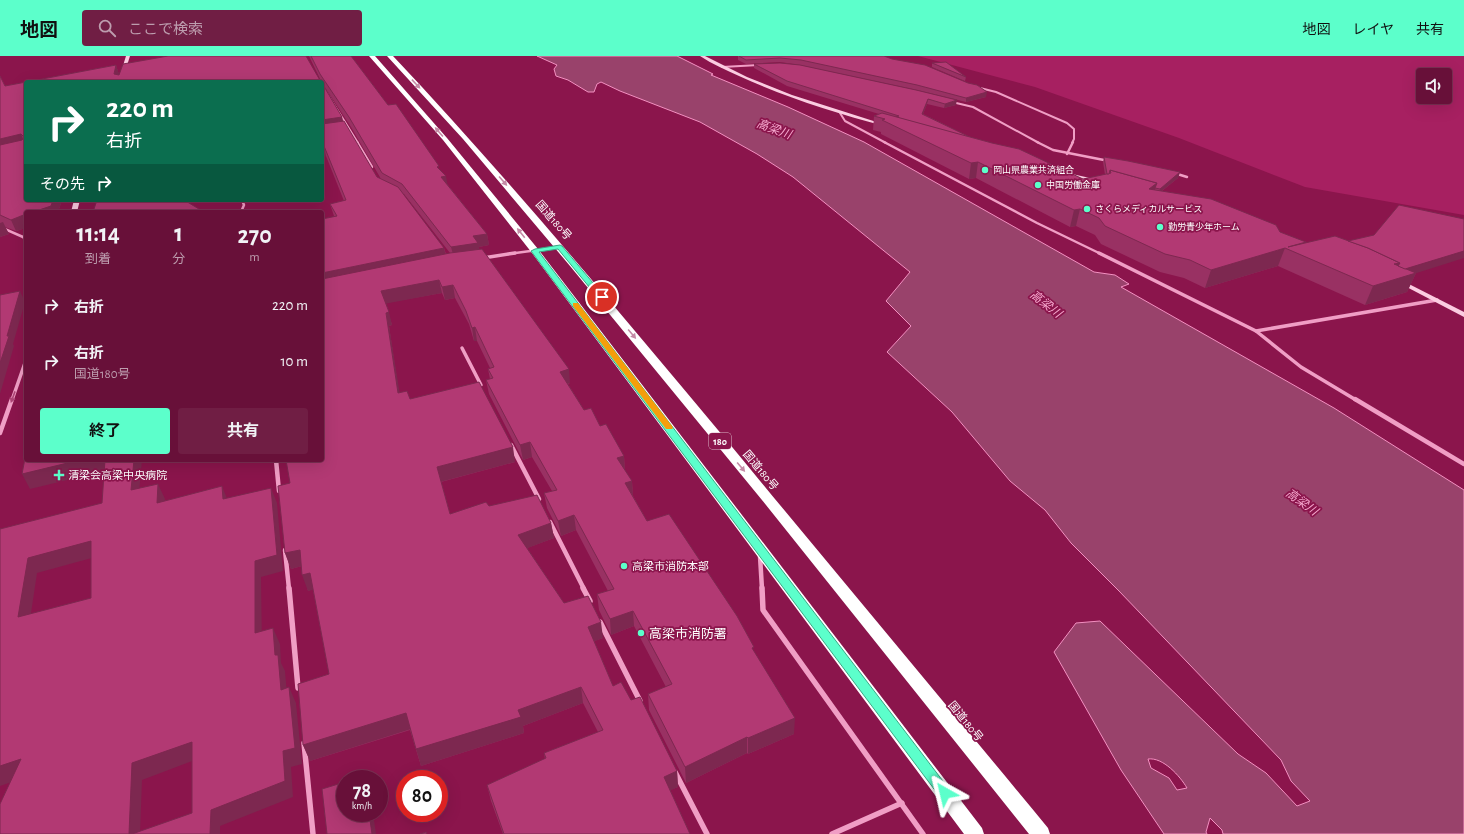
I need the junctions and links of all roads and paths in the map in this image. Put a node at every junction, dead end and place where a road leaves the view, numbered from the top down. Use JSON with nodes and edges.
{"nodes":[{"id":1,"x":128,"y":56,"type":"edge"},
{"id":2,"x":372,"y":56,"type":"edge"},
{"id":3,"x":390,"y":56,"type":"edge"},
{"id":4,"x":702,"y":56,"type":"edge"},
{"id":5,"x":765,"y":65,"type":"edge"},
{"id":6,"x":722,"y":67,"type":"junction"},
{"id":7,"x":121,"y":80,"type":"edge"},
{"id":8,"x":975,"y":87,"type":"edge"},
{"id":9,"x":324,"y":88,"type":"edge"},
{"id":10,"x":952,"y":102,"type":"edge"},
{"id":11,"x":840,"y":113,"type":"junction"},
{"id":12,"x":349,"y":128,"type":"junction"},
{"id":13,"x":893,"y":128,"type":"edge"},
{"id":14,"x":342,"y":129,"type":"edge"},
{"id":15,"x":1068,"y":154,"type":"junction"},
{"id":16,"x":1112,"y":161,"type":"edge"},
{"id":17,"x":1056,"y":170,"type":"edge"},
{"id":18,"x":1168,"y":171,"type":"edge"},
{"id":19,"x":375,"y":173,"type":"edge"},
{"id":20,"x":1187,"y":177,"type":"dead end"},
{"id":21,"x":1100,"y":181,"type":"edge"},
{"id":22,"x":0,"y":227,"type":"edge"},
{"id":23,"x":24,"y":238,"type":"edge"},
{"id":24,"x":560,"y":247,"type":"junction"},
{"id":25,"x":535,"y":251,"type":"junction"},
{"id":26,"x":482,"y":258,"type":"edge"},
{"id":27,"x":1397,"y":280,"type":"edge"},
{"id":28,"x":1438,"y":300,"type":"junction"},
{"id":29,"x":1464,"y":315,"type":"edge"},
{"id":30,"x":1256,"y":331,"type":"junction"},
{"id":31,"x":462,"y":348,"type":"dead end"},
{"id":32,"x":24,"y":366,"type":"edge"},
{"id":33,"x":484,"y":390,"type":"edge"},
{"id":34,"x":0,"y":433,"type":"edge"},
{"id":35,"x":508,"y":440,"type":"edge"},
{"id":36,"x":276,"y":462,"type":"edge"},
{"id":37,"x":1464,"y":464,"type":"edge"},
{"id":38,"x":280,"y":500,"type":"edge"},
{"id":39,"x":540,"y":503,"type":"edge"},
{"id":40,"x":547,"y":517,"type":"edge"},
{"id":41,"x":285,"y":547,"type":"edge"},
{"id":42,"x":760,"y":547,"type":"junction"},
{"id":43,"x":593,"y":608,"type":"edge"},
{"id":44,"x":597,"y":616,"type":"edge"},
{"id":45,"x":299,"y":697,"type":"edge"},
{"id":46,"x":643,"y":707,"type":"edge"},
{"id":47,"x":303,"y":735,"type":"edge"},
{"id":48,"x":671,"y":764,"type":"edge"},
{"id":49,"x":902,"y":803,"type":"junction"},
{"id":50,"x":313,"y":834,"type":"edge"},
{"id":51,"x":707,"y":834,"type":"edge"},
{"id":52,"x":832,"y":834,"type":"edge"},
{"id":53,"x":923,"y":834,"type":"edge"},
{"id":54,"x":975,"y":834,"type":"edge"},
{"id":55,"x":1041,"y":834,"type":"edge"}],
"edges":[{"from":1,"to":7,"type":"street"},
{"from":25,"to":2,"type":"highway","one_way":true},
{"from":3,"to":24,"type":"highway","name":"国道180号","number":"180","one_way":true},
{"from":4,"to":6,"type":"street"},
{"from":5,"to":6,"type":"street"},
{"from":6,"to":11,"type":"street"},
{"from":8,"to":15,"type":"street"},
{"from":9,"to":12,"type":"street"},
{"from":10,"to":15,"type":"street"},
{"from":11,"to":13,"type":"street"},
{"from":11,"to":30,"type":"street"},
{"from":12,"to":14,"type":"street"},
{"from":12,"to":19,"type":"street"},
{"from":15,"to":16,"type":"street"},
{"from":17,"to":21,"type":"street"},
{"from":18,"to":20,"type":"street"},
{"from":22,"to":23,"type":"street"},
{"from":24,"to":25,"type":"street"},
{"from":24,"to":55,"type":"highway","name":"国道180号","number":"180","one_way":true},
{"from":25,"to":26,"type":"street"},
{"from":25,"to":42,"type":"highway"},
{"from":27,"to":28,"type":"street"},
{"from":28,"to":29,"type":"street"},
{"from":28,"to":30,"type":"street"},
{"from":30,"to":37,"type":"street"},
{"from":31,"to":33,"type":"street"},
{"from":32,"to":34,"type":"street","one_way":true},
{"from":35,"to":39,"type":"street"},
{"from":36,"to":38,"type":"street"},
{"from":40,"to":43,"type":"street"},
{"from":41,"to":45,"type":"street"},
{"from":42,"to":49,"type":"street"},
{"from":42,"to":54,"type":"highway"},
{"from":44,"to":46,"type":"street"},
{"from":47,"to":50,"type":"street"},
{"from":48,"to":51,"type":"street"},
{"from":49,"to":52,"type":"street"},
{"from":49,"to":53,"type":"street"}]}
